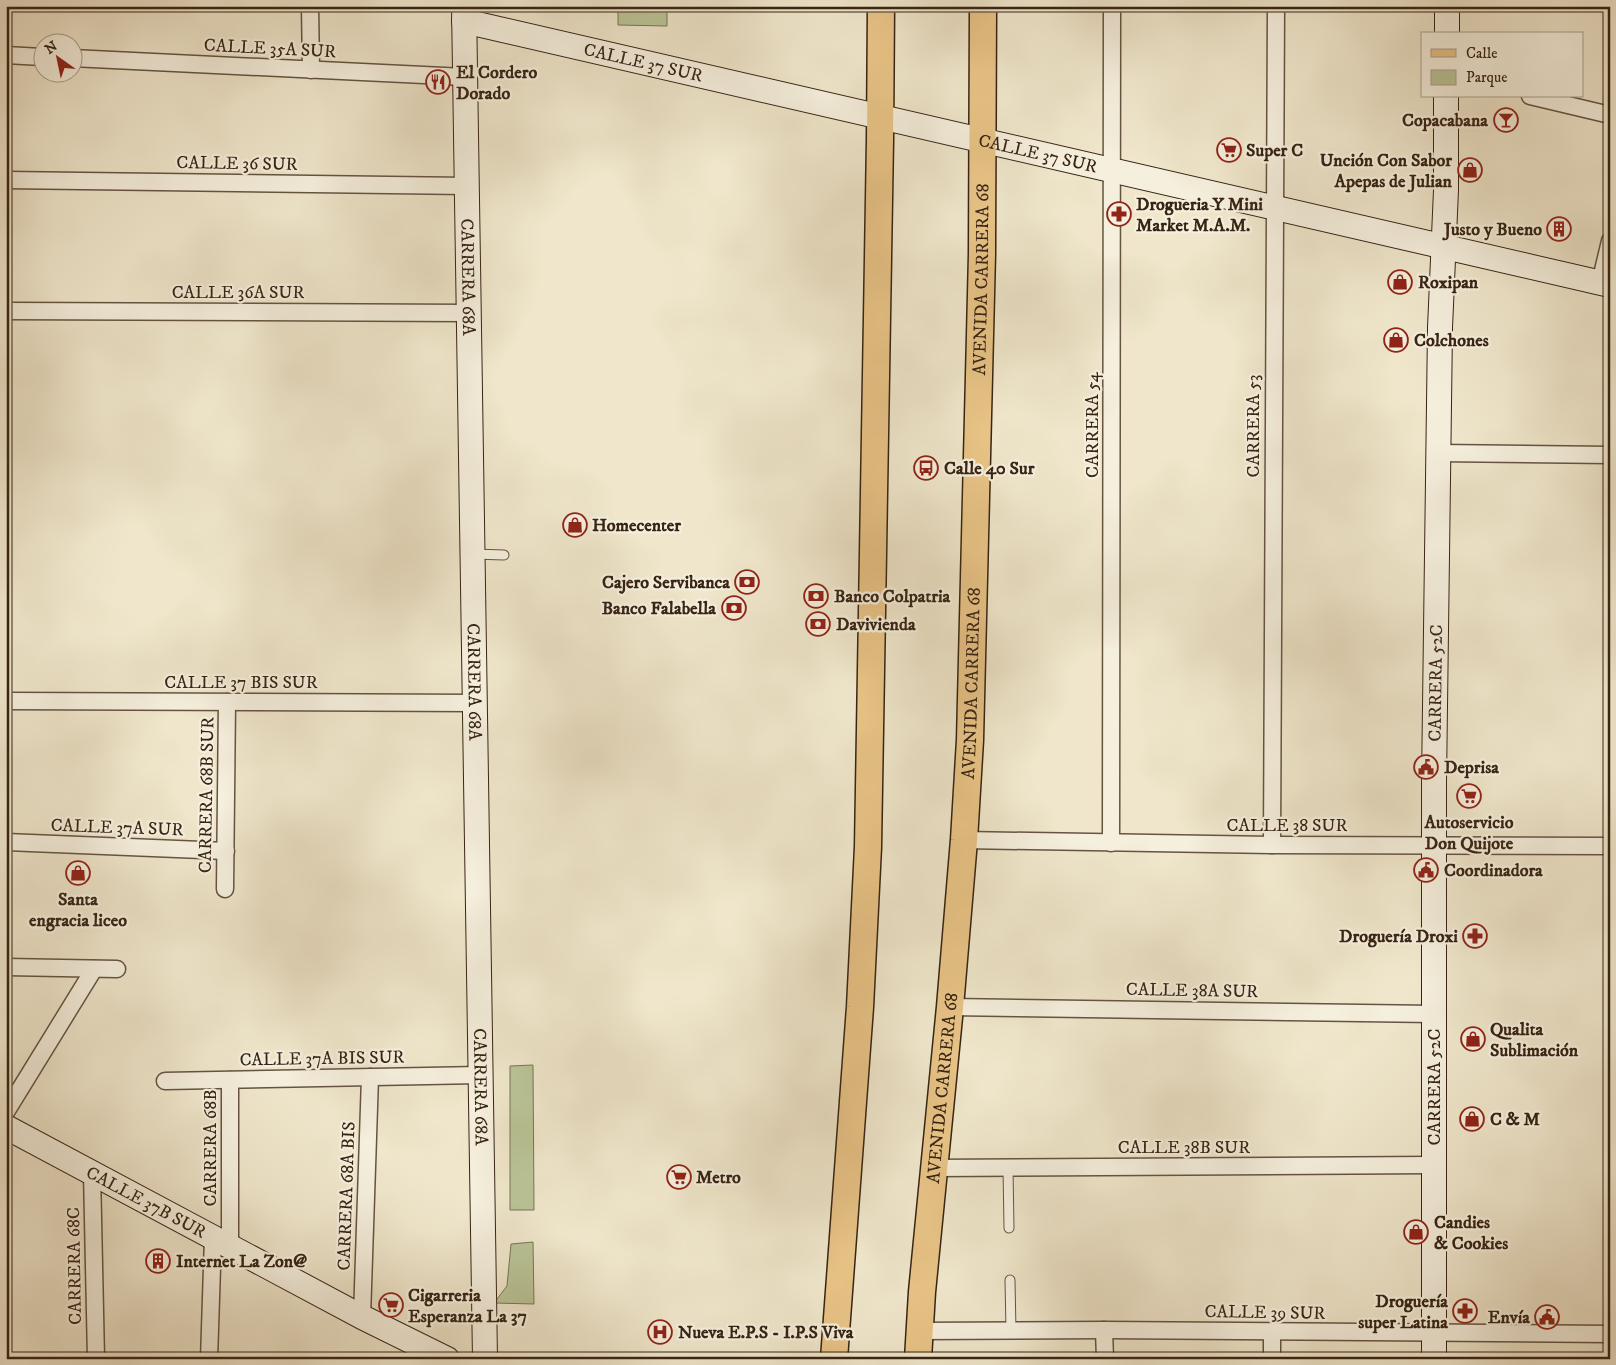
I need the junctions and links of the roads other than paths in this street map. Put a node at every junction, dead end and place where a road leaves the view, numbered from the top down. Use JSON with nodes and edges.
{"nodes":[{"id":1,"x":310,"y":6,"type":"edge"},
{"id":2,"x":881,"y":6,"type":"edge"},
{"id":3,"x":983,"y":6,"type":"edge"},
{"id":4,"x":1112,"y":6,"type":"edge"},
{"id":5,"x":1276,"y":6,"type":"edge"},
{"id":6,"x":1447,"y":6,"type":"edge"},
{"id":7,"x":464,"y":14,"type":"edge"},
{"id":8,"x":1447,"y":32,"type":"edge"},
{"id":9,"x":6,"y":55,"type":"edge"},
{"id":10,"x":32,"y":56,"type":"edge"},
{"id":11,"x":82,"y":59,"type":"edge"},
{"id":12,"x":311,"y":70,"type":"junction"},
{"id":13,"x":466,"y":77,"type":"junction"},
{"id":14,"x":1446,"y":98,"type":"edge"},
{"id":15,"x":1538,"y":98,"type":"edge"},
{"id":16,"x":1610,"y":115,"type":"edge"},
{"id":17,"x":880,"y":117,"type":"junction"},
{"id":18,"x":982,"y":141,"type":"junction"},
{"id":19,"x":1112,"y":171,"type":"junction"},
{"id":20,"x":6,"y":180,"type":"edge"},
{"id":21,"x":467,"y":186,"type":"junction"},
{"id":22,"x":1275,"y":208,"type":"junction"},
{"id":23,"x":1610,"y":240,"type":"edge"},
{"id":24,"x":1443,"y":247,"type":"junction"},
{"id":25,"x":1605,"y":284,"type":"edge"},
{"id":26,"x":6,"y":311,"type":"edge"},
{"id":27,"x":469,"y":312,"type":"junction"},
{"id":28,"x":1438,"y":453,"type":"junction"},
{"id":29,"x":1610,"y":455,"type":"edge"},
{"id":30,"x":472,"y":554,"type":"junction"},
{"id":31,"x":504,"y":555,"type":"dead end"},
{"id":32,"x":6,"y":701,"type":"edge"},
{"id":33,"x":227,"y":702,"type":"junction"},
{"id":34,"x":475,"y":703,"type":"junction"},
{"id":35,"x":964,"y":840,"type":"junction"},
{"id":36,"x":6,"y":842,"type":"edge"},
{"id":37,"x":1111,"y":843,"type":"junction"},
{"id":38,"x":1272,"y":845,"type":"junction"},
{"id":39,"x":1434,"y":846,"type":"junction"},
{"id":40,"x":1610,"y":846,"type":"edge"},
{"id":41,"x":226,"y":851,"type":"junction"},
{"id":42,"x":225,"y":889,"type":"dead end"},
{"id":43,"x":6,"y":967,"type":"edge"},
{"id":44,"x":94,"y":969,"type":"junction"},
{"id":45,"x":117,"y":969,"type":"dead end"},
{"id":46,"x":950,"y":1007,"type":"junction"},
{"id":47,"x":1434,"y":1014,"type":"junction"},
{"id":48,"x":480,"y":1075,"type":"junction"},
{"id":49,"x":370,"y":1077,"type":"junction"},
{"id":50,"x":230,"y":1080,"type":"junction"},
{"id":51,"x":165,"y":1081,"type":"dead end"},
{"id":52,"x":6,"y":1112,"type":"edge"},
{"id":53,"x":6,"y":1127,"type":"edge"},
{"id":54,"x":1434,"y":1165,"type":"junction"},
{"id":55,"x":934,"y":1168,"type":"junction"},
{"id":56,"x":1008,"y":1168,"type":"junction"},
{"id":57,"x":92,"y":1172,"type":"junction"},
{"id":58,"x":1009,"y":1228,"type":"dead end"},
{"id":59,"x":221,"y":1242,"type":"junction"},
{"id":60,"x":1010,"y":1280,"type":"dead end"},
{"id":61,"x":362,"y":1317,"type":"junction"},
{"id":62,"x":919,"y":1330,"type":"junction"},
{"id":63,"x":1104,"y":1330,"type":"junction"},
{"id":64,"x":1011,"y":1331,"type":"junction"},
{"id":65,"x":1272,"y":1332,"type":"junction"},
{"id":66,"x":1434,"y":1333,"type":"junction"},
{"id":67,"x":1610,"y":1334,"type":"edge"},
{"id":68,"x":96,"y":1359,"type":"edge"},
{"id":69,"x":209,"y":1359,"type":"edge"},
{"id":70,"x":447,"y":1359,"type":"edge"},
{"id":71,"x":485,"y":1359,"type":"edge"},
{"id":72,"x":834,"y":1359,"type":"edge"},
{"id":73,"x":918,"y":1359,"type":"edge"},
{"id":74,"x":1104,"y":1359,"type":"edge"},
{"id":75,"x":1272,"y":1359,"type":"edge"},
{"id":76,"x":1434,"y":1359,"type":"edge"}],
"edges":[{"from":1,"to":12,"type":"street"},
{"from":2,"to":17,"type":"main road"},
{"from":3,"to":18,"type":"main road","name":"AVENIDA CARRERA 68"},
{"from":4,"to":19,"type":"street","name":"CARRERA 54"},
{"from":5,"to":22,"type":"street","name":"CARRERA 53"},
{"from":6,"to":8,"type":"street"},
{"from":7,"to":13,"type":"street","name":"CARRERA 68A"},
{"from":7,"to":17,"type":"street","name":"CALLE 37 SUR"},
{"from":9,"to":10,"type":"street"},
{"from":11,"to":12,"type":"street","name":"CALLE 35A SUR"},
{"from":12,"to":13,"type":"street","name":"CALLE 35A SUR"},
{"from":13,"to":21,"type":"street","name":"CARRERA 68A"},
{"from":14,"to":24,"type":"street","name":"CARRERA 52C"},
{"from":15,"to":16,"type":"street"},
{"from":17,"to":18,"type":"street","name":"CALLE 37 SUR"},
{"from":17,"to":72,"type":"main road"},
{"from":18,"to":19,"type":"street","name":"CALLE 37 SUR"},
{"from":18,"to":35,"type":"main road","name":"AVENIDA CARRERA 68"},
{"from":19,"to":22,"type":"street","name":"CALLE 37 SUR"},
{"from":19,"to":37,"type":"street","name":"CARRERA 54"},
{"from":20,"to":21,"type":"street","name":"CALLE 36 SUR"},
{"from":21,"to":27,"type":"street","name":"CARRERA 68A"},
{"from":22,"to":24,"type":"street","name":"CALLE 37 SUR"},
{"from":22,"to":38,"type":"street","name":"CARRERA 53"},
{"from":23,"to":25,"type":"street"},
{"from":24,"to":25,"type":"street","name":"CALLE 37 SUR"},
{"from":24,"to":28,"type":"street","name":"CARRERA 52C"},
{"from":26,"to":27,"type":"street","name":"CALLE 36A SUR"},
{"from":27,"to":30,"type":"street","name":"CARRERA 68A"},
{"from":28,"to":29,"type":"street"},
{"from":28,"to":39,"type":"street","name":"CARRERA 52C"},
{"from":30,"to":31,"type":"lane"},
{"from":30,"to":34,"type":"street","name":"CARRERA 68A"},
{"from":32,"to":33,"type":"street","name":"CALLE 37 BIS SUR"},
{"from":33,"to":34,"type":"street","name":"CALLE 37 BIS SUR"},
{"from":33,"to":41,"type":"street","name":"CARRERA 68B SUR"},
{"from":34,"to":48,"type":"street","name":"CARRERA 68A"},
{"from":35,"to":37,"type":"street","name":"CALLE 38 SUR"},
{"from":35,"to":46,"type":"main road","name":"AVENIDA CARRERA 68"},
{"from":36,"to":41,"type":"street","name":"CALLE 37A SUR"},
{"from":37,"to":38,"type":"street","name":"CALLE 38 SUR"},
{"from":38,"to":39,"type":"street","name":"CALLE 38 SUR"},
{"from":39,"to":40,"type":"street","name":"CALLE 38 SUR"},
{"from":39,"to":47,"type":"street","name":"CARRERA 52C"},
{"from":41,"to":42,"type":"street","name":"CARRERA 68B SUR"},
{"from":43,"to":44,"type":"street"},
{"from":44,"to":45,"type":"street"},
{"from":44,"to":52,"type":"street"},
{"from":46,"to":47,"type":"street","name":"CALLE 38A SUR"},
{"from":46,"to":55,"type":"main road","name":"AVENIDA CARRERA 68"},
{"from":47,"to":54,"type":"street","name":"CARRERA 52C"},
{"from":48,"to":49,"type":"street","name":"CALLE 37A BIS SUR"},
{"from":48,"to":71,"type":"street","name":"CARRERA 68A"},
{"from":49,"to":50,"type":"street","name":"CALLE 37A BIS SUR"},
{"from":49,"to":61,"type":"street","name":"CARRERA 68A BIS"},
{"from":50,"to":51,"type":"street","name":"CALLE 37A BIS SUR"},
{"from":50,"to":59,"type":"street","name":"CARRERA 68B"},
{"from":53,"to":57,"type":"street","name":"CALLE 37B SUR"},
{"from":54,"to":56,"type":"street","name":"CALLE 38B SUR"},
{"from":54,"to":66,"type":"street","name":"CARRERA 52C"},
{"from":55,"to":56,"type":"street","name":"CALLE 38B SUR"},
{"from":55,"to":62,"type":"main road","name":"AVENIDA CARRERA 68"},
{"from":56,"to":58,"type":"lane"},
{"from":57,"to":59,"type":"street","name":"CALLE 37B SUR"},
{"from":57,"to":68,"type":"street","name":"CARRERA 68C"},
{"from":59,"to":61,"type":"street","name":"CALLE 37B SUR"},
{"from":59,"to":69,"type":"street","name":"CARRERA 68B"},
{"from":60,"to":64,"type":"lane"},
{"from":61,"to":70,"type":"street","name":"CALLE 37B SUR"},
{"from":62,"to":64,"type":"street","name":"CALLE 39 SUR"},
{"from":62,"to":73,"type":"main road","name":"AVENIDA CARRERA 68"},
{"from":63,"to":64,"type":"street","name":"CALLE 39 SUR"},
{"from":63,"to":65,"type":"street","name":"CALLE 39 SUR"},
{"from":63,"to":74,"type":"street"},
{"from":65,"to":66,"type":"street","name":"CALLE 39 SUR"},
{"from":65,"to":75,"type":"street"},
{"from":66,"to":67,"type":"street","name":"CALLE 39 SUR"},
{"from":66,"to":76,"type":"street","name":"CARRERA 52C"}]}
